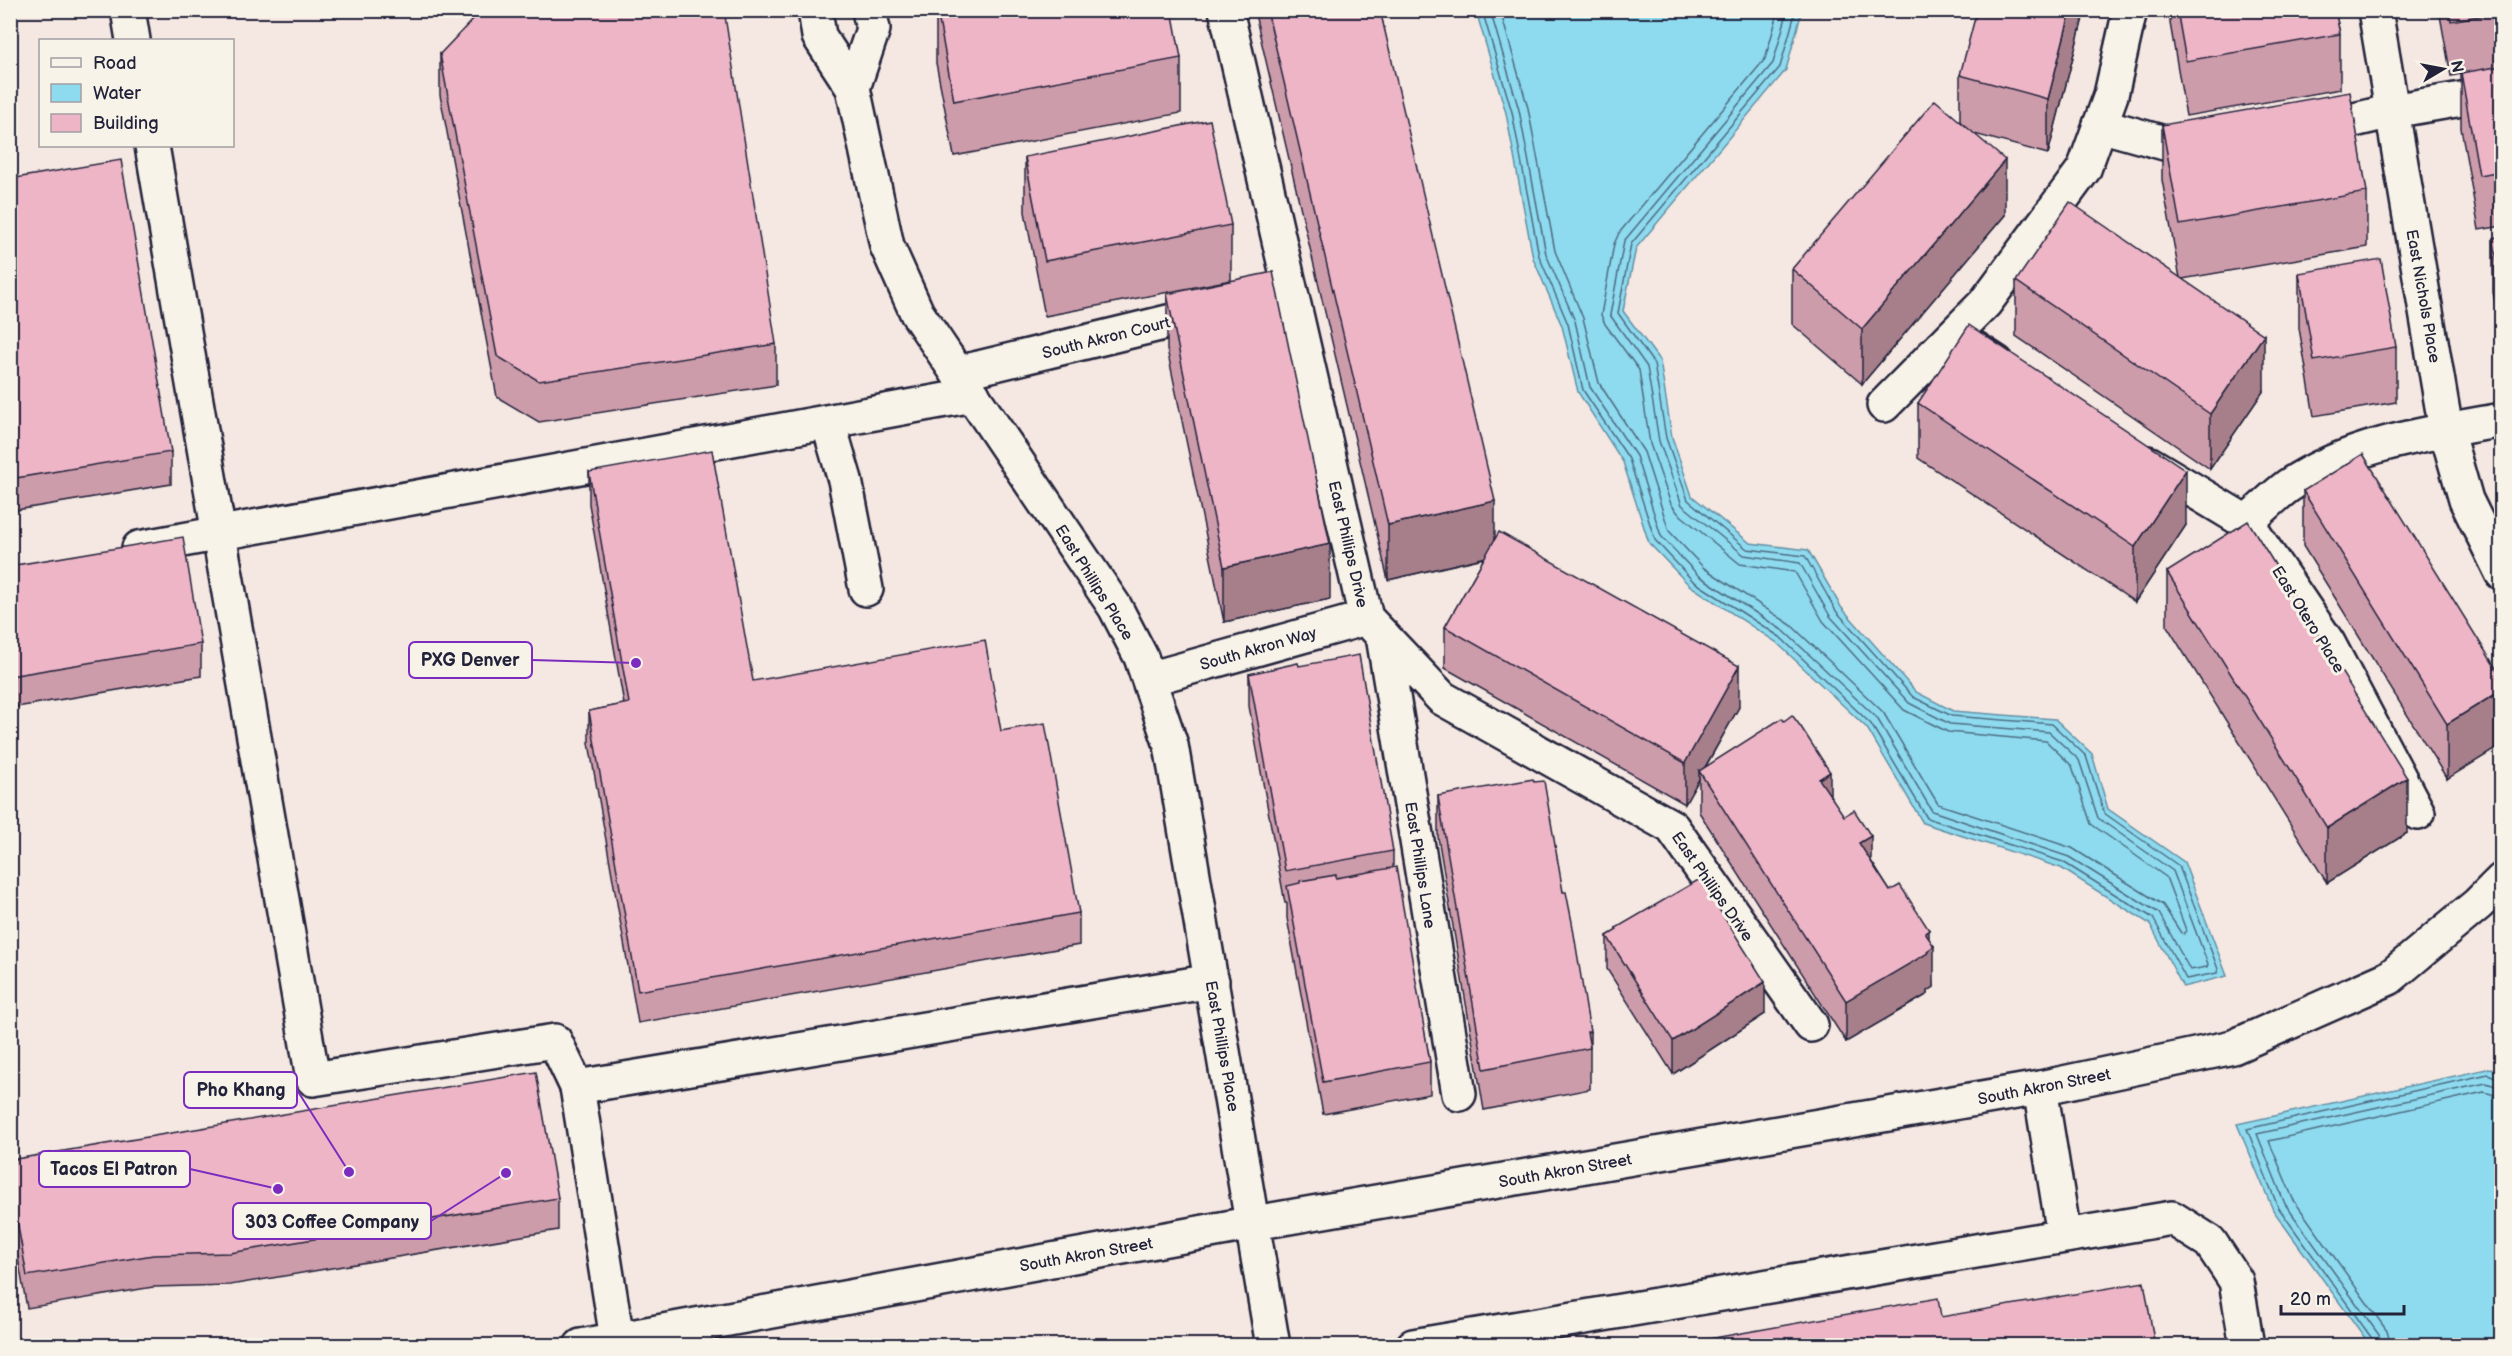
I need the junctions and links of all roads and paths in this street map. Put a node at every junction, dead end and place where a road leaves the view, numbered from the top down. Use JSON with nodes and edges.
{"nodes":[{"id":1,"x":128,"y":10,"type":"edge"},
{"id":2,"x":815,"y":10,"type":"edge"},
{"id":3,"x":869,"y":10,"type":"edge"},
{"id":4,"x":1226,"y":10,"type":"edge"},
{"id":5,"x":2130,"y":10,"type":"edge"},
{"id":6,"x":2375,"y":10,"type":"edge"},
{"id":7,"x":133,"y":39,"type":"edge"},
{"id":8,"x":853,"y":88,"type":"junction"},
{"id":9,"x":2502,"y":92,"type":"edge"},
{"id":10,"x":2392,"y":111,"type":"junction"},
{"id":11,"x":2100,"y":125,"type":"junction"},
{"id":12,"x":2284,"y":136,"type":"edge"},
{"id":13,"x":2230,"y":144,"type":"edge"},
{"id":14,"x":152,"y":147,"type":"edge"},
{"id":15,"x":1233,"y":306,"type":"edge"},
{"id":16,"x":1954,"y":335,"type":"junction"},
{"id":17,"x":2023,"y":380,"type":"edge"},
{"id":18,"x":965,"y":384,"type":"junction"},
{"id":19,"x":1884,"y":405,"type":"dead end"},
{"id":20,"x":2502,"y":420,"type":"edge"},
{"id":21,"x":828,"y":422,"type":"junction"},
{"id":22,"x":2446,"y":430,"type":"junction"},
{"id":23,"x":2121,"y":445,"type":"edge"},
{"id":24,"x":2246,"y":522,"type":"junction"},
{"id":25,"x":219,"y":534,"type":"junction"},
{"id":26,"x":115,"y":552,"type":"edge"},
{"id":27,"x":2502,"y":573,"type":"edge"},
{"id":28,"x":866,"y":589,"type":"dead end"},
{"id":29,"x":1375,"y":627,"type":"junction"},
{"id":30,"x":1149,"y":679,"type":"junction"},
{"id":31,"x":2418,"y":813,"type":"dead end"},
{"id":32,"x":2502,"y":880,"type":"edge"},
{"id":33,"x":1212,"y":981,"type":"junction"},
{"id":34,"x":1810,"y":1025,"type":"dead end"},
{"id":35,"x":577,"y":1087,"type":"junction"},
{"id":36,"x":2040,"y":1088,"type":"junction"},
{"id":37,"x":1458,"y":1094,"type":"dead end"},
{"id":38,"x":1254,"y":1223,"type":"junction"},
{"id":39,"x":2064,"y":1235,"type":"junction"},
{"id":40,"x":617,"y":1339,"type":"junction"},
{"id":41,"x":581,"y":1346,"type":"edge"},
{"id":42,"x":1273,"y":1346,"type":"edge"},
{"id":43,"x":1413,"y":1346,"type":"edge"},
{"id":44,"x":2247,"y":1346,"type":"edge"}],
"edges":[{"from":1,"to":7,"type":"street"},
{"from":2,"to":8,"type":"street","name":"East Phillips Place"},
{"from":3,"to":8,"type":"street"},
{"from":4,"to":29,"type":"street","name":"East Phillips Drive"},
{"from":5,"to":11,"type":"street"},
{"from":6,"to":10,"type":"street","name":"East Nichols Place"},
{"from":8,"to":18,"type":"street","name":"East Phillips Place"},
{"from":9,"to":10,"type":"street"},
{"from":10,"to":12,"type":"street"},
{"from":10,"to":22,"type":"street","name":"East Nichols Place"},
{"from":11,"to":13,"type":"street"},
{"from":11,"to":16,"type":"street"},
{"from":14,"to":25,"type":"street"},
{"from":15,"to":18,"type":"street","name":"South Akron Court"},
{"from":16,"to":17,"type":"street"},
{"from":16,"to":19,"type":"street"},
{"from":18,"to":21,"type":"street","name":"South Akron Court"},
{"from":18,"to":30,"type":"street","name":"East Phillips Place"},
{"from":20,"to":22,"type":"street"},
{"from":21,"to":25,"type":"street","name":"South Akron Court"},
{"from":21,"to":28,"type":"street"},
{"from":22,"to":24,"type":"street"},
{"from":22,"to":27,"type":"street","name":"East Nichols Place"},
{"from":23,"to":24,"type":"street","name":"East Otero Place"},
{"from":24,"to":31,"type":"street","name":"East Otero Place"},
{"from":25,"to":26,"type":"street","name":"South Akron Court"},
{"from":25,"to":35,"type":"street"},
{"from":29,"to":30,"type":"street","name":"South Akron Way"},
{"from":29,"to":34,"type":"street","name":"East Phillips Drive"},
{"from":29,"to":37,"type":"street","name":"East Phillips Lane"},
{"from":30,"to":33,"type":"street","name":"East Phillips Place"},
{"from":32,"to":36,"type":"street","name":"South Akron Street"},
{"from":33,"to":35,"type":"street"},
{"from":33,"to":38,"type":"street","name":"East Phillips Place"},
{"from":35,"to":40,"type":"street"},
{"from":36,"to":38,"type":"street","name":"South Akron Street"},
{"from":36,"to":39,"type":"street"},
{"from":38,"to":40,"type":"street","name":"South Akron Street"},
{"from":38,"to":42,"type":"street","name":"East Phillips Place"},
{"from":39,"to":43,"type":"street"},
{"from":39,"to":44,"type":"street"},
{"from":40,"to":41,"type":"street","name":"South Akron Street"}]}
